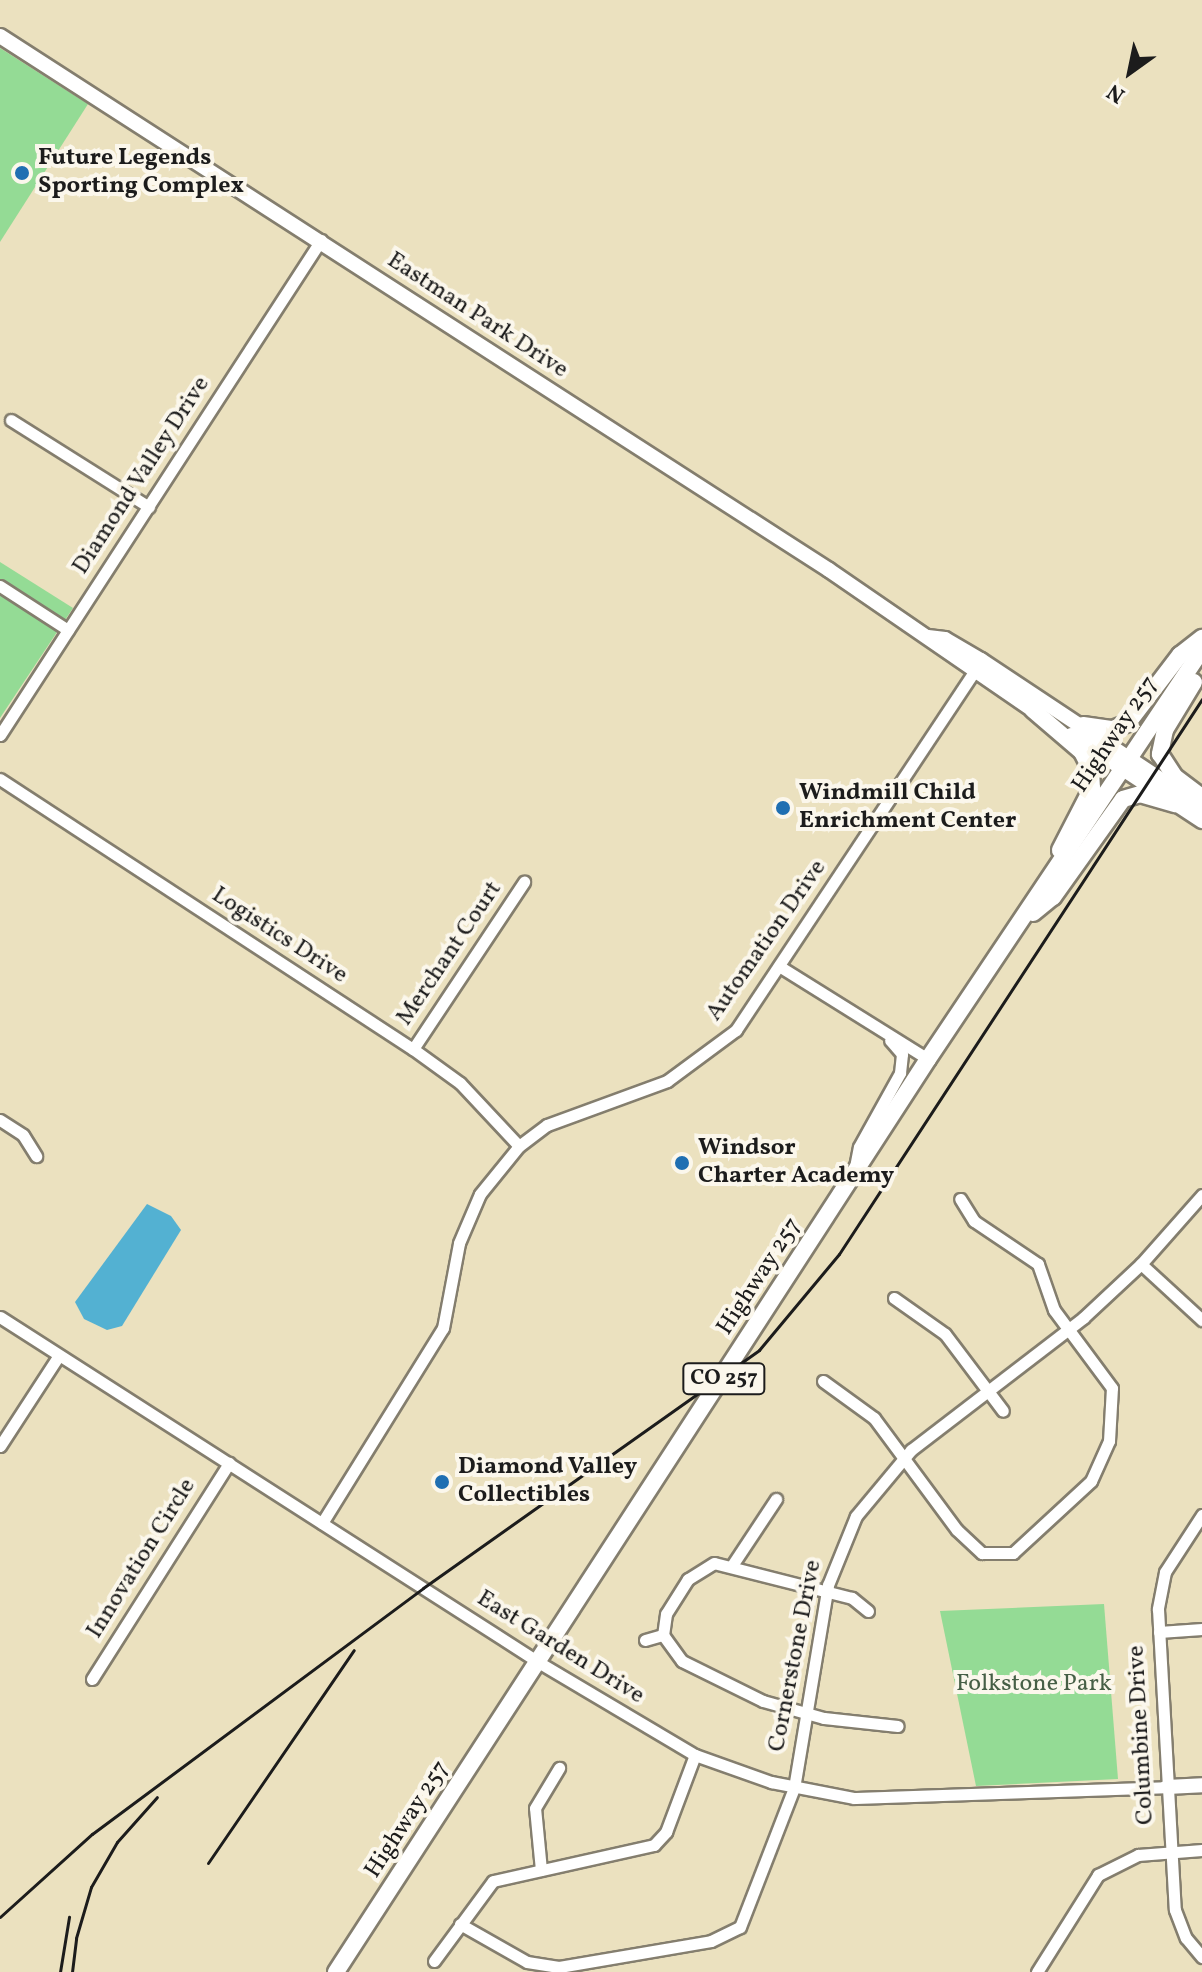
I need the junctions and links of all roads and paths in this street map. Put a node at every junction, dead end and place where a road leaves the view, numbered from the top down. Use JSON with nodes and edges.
{"nodes":[{"id":1,"x":0,"y":36,"type":"edge"},
{"id":2,"x":321,"y":240,"type":"junction"},
{"id":3,"x":11,"y":420,"type":"dead end"},
{"id":4,"x":149,"y":507,"type":"junction"},
{"id":5,"x":0,"y":586,"type":"edge"},
{"id":6,"x":68,"y":630,"type":"junction"},
{"id":7,"x":928,"y":637,"type":"junction"},
{"id":8,"x":1202,"y":638,"type":"edge"},
{"id":9,"x":1202,"y":650,"type":"edge"},
{"id":10,"x":1202,"y":669,"type":"edge"},
{"id":11,"x":974,"y":672,"type":"junction"},
{"id":12,"x":1033,"y":710,"type":"junction"},
{"id":13,"x":1083,"y":725,"type":"junction"},
{"id":14,"x":0,"y":735,"type":"edge"},
{"id":15,"x":1126,"y":764,"type":"junction"},
{"id":16,"x":0,"y":779,"type":"edge"},
{"id":17,"x":1202,"y":797,"type":"edge"},
{"id":18,"x":1176,"y":804,"type":"junction"},
{"id":19,"x":1202,"y":807,"type":"edge"},
{"id":20,"x":1202,"y":821,"type":"edge"},
{"id":21,"x":1055,"y":869,"type":"junction"},
{"id":22,"x":524,"y":882,"type":"dead end"},
{"id":23,"x":1020,"y":925,"type":"junction"},
{"id":24,"x":779,"y":966,"type":"junction"},
{"id":25,"x":887,"y":1036,"type":"junction"},
{"id":26,"x":413,"y":1049,"type":"junction"},
{"id":27,"x":928,"y":1059,"type":"junction"},
{"id":28,"x":0,"y":1120,"type":"edge"},
{"id":29,"x":519,"y":1146,"type":"junction"},
{"id":30,"x":36,"y":1156,"type":"dead end"},
{"id":31,"x":853,"y":1177,"type":"junction"},
{"id":32,"x":1202,"y":1195,"type":"edge"},
{"id":33,"x":960,"y":1199,"type":"dead end"},
{"id":34,"x":1141,"y":1264,"type":"junction"},
{"id":35,"x":894,"y":1298,"type":"dead end"},
{"id":36,"x":1200,"y":1314,"type":"edge"},
{"id":37,"x":0,"y":1317,"type":"edge"},
{"id":38,"x":1069,"y":1329,"type":"junction"},
{"id":39,"x":59,"y":1355,"type":"junction"},
{"id":40,"x":823,"y":1381,"type":"dead end"},
{"id":41,"x":987,"y":1391,"type":"junction"},
{"id":42,"x":1003,"y":1411,"type":"dead end"},
{"id":43,"x":0,"y":1446,"type":"edge"},
{"id":44,"x":903,"y":1457,"type":"junction"},
{"id":45,"x":229,"y":1463,"type":"junction"},
{"id":46,"x":776,"y":1499,"type":"dead end"},
{"id":47,"x":1202,"y":1515,"type":"edge"},
{"id":48,"x":322,"y":1523,"type":"junction"},
{"id":49,"x":733,"y":1564,"type":"junction"},
{"id":50,"x":826,"y":1593,"type":"junction"},
{"id":51,"x":868,"y":1611,"type":"dead end"},
{"id":52,"x":1202,"y":1629,"type":"edge"},
{"id":53,"x":1159,"y":1632,"type":"junction"},
{"id":54,"x":663,"y":1635,"type":"junction"},
{"id":55,"x":645,"y":1640,"type":"dead end"},
{"id":56,"x":540,"y":1663,"type":"junction"},
{"id":57,"x":92,"y":1679,"type":"dead end"},
{"id":58,"x":806,"y":1714,"type":"junction"},
{"id":59,"x":898,"y":1726,"type":"dead end"},
{"id":60,"x":695,"y":1755,"type":"junction"},
{"id":61,"x":559,"y":1768,"type":"dead end"},
{"id":62,"x":1202,"y":1785,"type":"edge"},
{"id":63,"x":1167,"y":1787,"type":"junction"},
{"id":64,"x":794,"y":1788,"type":"junction"},
{"id":65,"x":1202,"y":1850,"type":"edge"},
{"id":66,"x":1170,"y":1852,"type":"junction"},
{"id":67,"x":541,"y":1870,"type":"junction"},
{"id":68,"x":460,"y":1924,"type":"junction"},
{"id":69,"x":1202,"y":1957,"type":"edge"},
{"id":70,"x":434,"y":1961,"type":"dead end"},
{"id":71,"x":336,"y":1972,"type":"edge"},
{"id":72,"x":1037,"y":1972,"type":"edge"}],
"edges":[{"from":1,"to":2,"type":"street","name":"Eastman Park Drive"},
{"from":2,"to":4,"type":"street","name":"Diamond Valley Drive"},
{"from":2,"to":7,"type":"street","name":"Eastman Park Drive"},
{"from":3,"to":4,"type":"street"},
{"from":4,"to":6,"type":"street","name":"Diamond Valley Drive"},
{"from":5,"to":6,"type":"street"},
{"from":6,"to":14,"type":"street","name":"Diamond Valley Drive"},
{"from":7,"to":11,"type":"street","name":"Eastman Park Drive"},
{"from":7,"to":13,"type":"street","name":"Eastman Park Drive"},
{"from":8,"to":13,"type":"main road"},
{"from":9,"to":15,"type":"main road","name":"Highway 257","number":"CO 257"},
{"from":10,"to":17,"type":"main road"},
{"from":11,"to":12,"type":"street","name":"Eastman Park Drive"},
{"from":11,"to":24,"type":"street","name":"Automation Drive"},
{"from":12,"to":15,"type":"street","name":"Eastman Park Drive"},
{"from":12,"to":21,"type":"main road"},
{"from":13,"to":15,"type":"street","name":"Eastman Park Drive"},
{"from":15,"to":18,"type":"street","name":"Eastman Park Drive"},
{"from":15,"to":19,"type":"street","name":"Eastman Park Drive"},
{"from":15,"to":21,"type":"main road","name":"Highway 257","number":"CO 257"},
{"from":16,"to":26,"type":"street","name":"Logistics Drive"},
{"from":18,"to":20,"type":"street","name":"Eastman Park Drive"},
{"from":18,"to":23,"type":"main road"},
{"from":21,"to":23,"type":"main road","name":"Highway 257","number":"CO 257"},
{"from":22,"to":26,"type":"street","name":"Merchant Court"},
{"from":23,"to":27,"type":"main road","name":"Highway 257","number":"CO 257"},
{"from":24,"to":25,"type":"street"},
{"from":24,"to":29,"type":"street","name":"Automation Drive"},
{"from":25,"to":27,"type":"street"},
{"from":25,"to":31,"type":"street"},
{"from":26,"to":29,"type":"street","name":"Logistics Drive"},
{"from":27,"to":31,"type":"main road","name":"Highway 257","number":"CO 257"},
{"from":28,"to":30,"type":"street"},
{"from":29,"to":48,"type":"street","name":"Automation Drive"},
{"from":31,"to":56,"type":"main road","name":"Highway 257","number":"CO 257"},
{"from":32,"to":34,"type":"street","name":"Cornerstone Drive"},
{"from":33,"to":38,"type":"street"},
{"from":34,"to":36,"type":"street"},
{"from":34,"to":38,"type":"street","name":"Cornerstone Drive"},
{"from":35,"to":41,"type":"street"},
{"from":37,"to":39,"type":"street","name":"East Garden Drive"},
{"from":38,"to":41,"type":"street","name":"Cornerstone Drive"},
{"from":38,"to":44,"type":"street"},
{"from":39,"to":43,"type":"street"},
{"from":39,"to":45,"type":"street","name":"East Garden Drive"},
{"from":40,"to":44,"type":"street"},
{"from":41,"to":42,"type":"street"},
{"from":41,"to":44,"type":"street","name":"Cornerstone Drive"},
{"from":44,"to":50,"type":"street","name":"Cornerstone Drive"},
{"from":45,"to":48,"type":"street","name":"East Garden Drive"},
{"from":45,"to":57,"type":"street","name":"Innovation Circle"},
{"from":46,"to":49,"type":"street"},
{"from":47,"to":53,"type":"street","name":"Columbine Drive"},
{"from":48,"to":56,"type":"street","name":"East Garden Drive"},
{"from":49,"to":50,"type":"street"},
{"from":49,"to":54,"type":"street"},
{"from":50,"to":51,"type":"street"},
{"from":50,"to":58,"type":"street","name":"Cornerstone Drive"},
{"from":52,"to":53,"type":"street"},
{"from":53,"to":63,"type":"street","name":"Columbine Drive"},
{"from":54,"to":55,"type":"street"},
{"from":54,"to":58,"type":"street"},
{"from":56,"to":60,"type":"street","name":"East Garden Drive"},
{"from":56,"to":71,"type":"main road","name":"Highway 257","number":"CO 257"},
{"from":58,"to":59,"type":"street"},
{"from":58,"to":64,"type":"street","name":"Cornerstone Drive"},
{"from":60,"to":64,"type":"street","name":"East Garden Drive"},
{"from":60,"to":67,"type":"street"},
{"from":61,"to":67,"type":"street"},
{"from":62,"to":63,"type":"street"},
{"from":63,"to":64,"type":"street","name":"East Garden Drive"},
{"from":63,"to":66,"type":"street","name":"Columbine Drive"},
{"from":64,"to":68,"type":"street","name":"Cornerstone Drive"},
{"from":65,"to":66,"type":"street"},
{"from":66,"to":69,"type":"street","name":"Columbine Drive"},
{"from":66,"to":72,"type":"street"},
{"from":67,"to":68,"type":"street"},
{"from":68,"to":70,"type":"street"}]}
